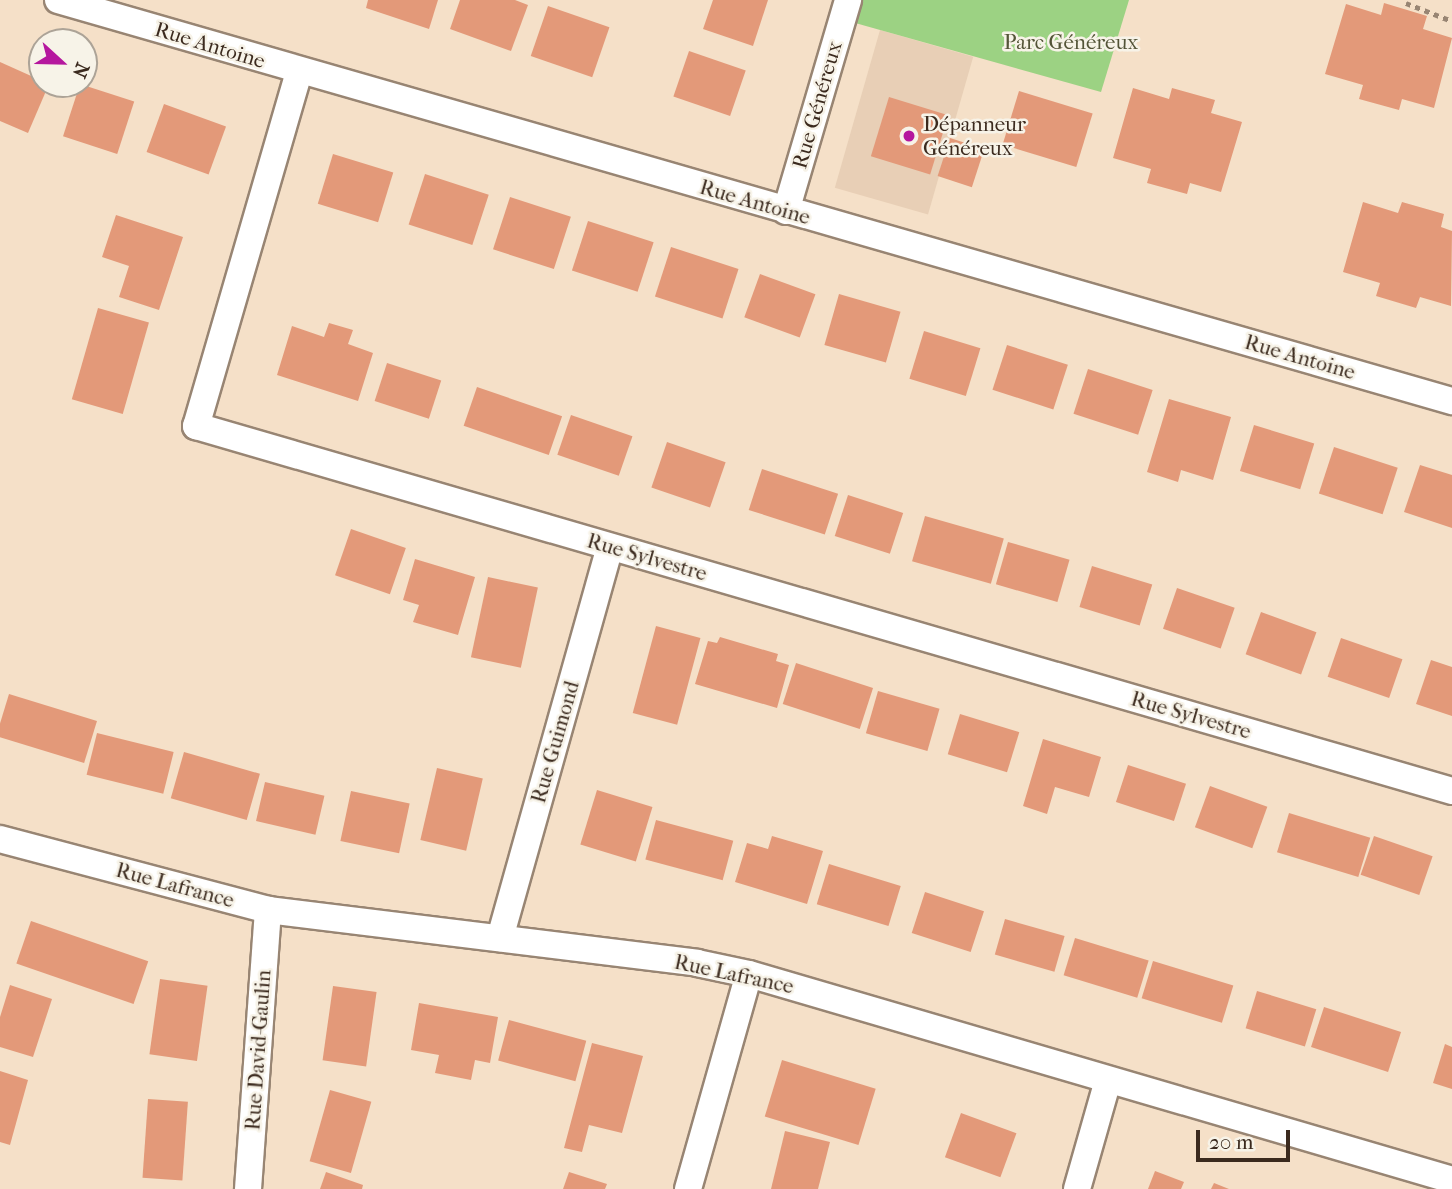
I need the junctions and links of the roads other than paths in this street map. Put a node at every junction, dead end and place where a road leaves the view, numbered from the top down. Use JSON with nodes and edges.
{"nodes":[{"id":1,"x":58,"y":0,"type":"edge"},
{"id":2,"x":848,"y":0,"type":"edge"},
{"id":3,"x":299,"y":72,"type":"junction"},
{"id":4,"x":786,"y":211,"type":"junction"},
{"id":5,"x":1452,"y":401,"type":"edge"},
{"id":6,"x":610,"y":547,"type":"junction"},
{"id":7,"x":1452,"y":791,"type":"edge"},
{"id":8,"x":0,"y":839,"type":"edge"},
{"id":9,"x":268,"y":910,"type":"junction"},
{"id":10,"x":499,"y":938,"type":"junction"},
{"id":11,"x":749,"y":974,"type":"junction"},
{"id":12,"x":1108,"y":1080,"type":"junction"},
{"id":13,"x":1452,"y":1180,"type":"edge"},
{"id":14,"x":248,"y":1189,"type":"edge"},
{"id":15,"x":688,"y":1189,"type":"edge"},
{"id":16,"x":1077,"y":1189,"type":"edge"}],
"edges":[{"from":1,"to":3,"type":"street","name":"Rue Antoine"},
{"from":2,"to":4,"type":"street","name":"Rue Généreux"},
{"from":3,"to":4,"type":"street","name":"Rue Antoine"},
{"from":3,"to":6,"type":"street","name":"Rue Sylvestre"},
{"from":4,"to":5,"type":"street","name":"Rue Antoine"},
{"from":6,"to":7,"type":"street","name":"Rue Sylvestre"},
{"from":6,"to":10,"type":"street","name":"Rue Guimond"},
{"from":8,"to":9,"type":"street","name":"Rue Lafrance"},
{"from":9,"to":10,"type":"street","name":"Rue Lafrance"},
{"from":9,"to":14,"type":"street","name":"Rue David-Gaulin"},
{"from":10,"to":11,"type":"street","name":"Rue Lafrance"},
{"from":11,"to":12,"type":"street","name":"Rue Lafrance"},
{"from":11,"to":15,"type":"street"},
{"from":12,"to":13,"type":"street","name":"Rue Lafrance"},
{"from":12,"to":16,"type":"street"}]}
